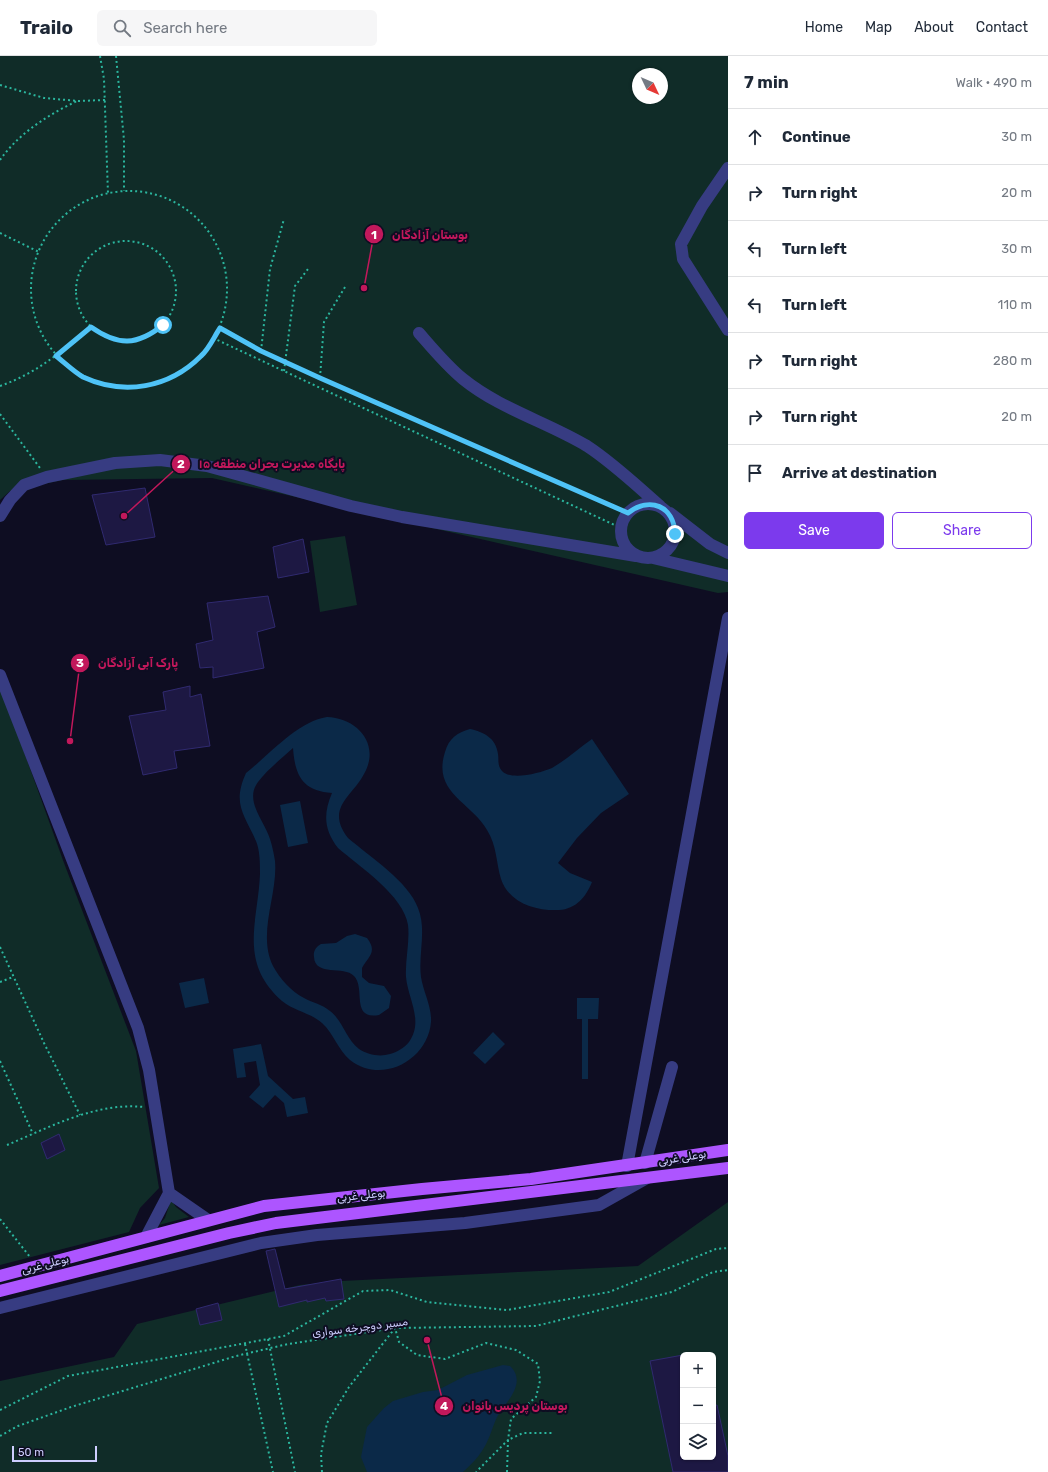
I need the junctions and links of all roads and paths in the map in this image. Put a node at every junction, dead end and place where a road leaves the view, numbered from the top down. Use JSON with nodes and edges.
{"nodes":[{"id":1,"x":100,"y":56,"type":"edge"},
{"id":2,"x":116,"y":56,"type":"edge"},
{"id":3,"x":0,"y":85,"type":"edge"},
{"id":4,"x":105,"y":100,"type":"junction"},
{"id":5,"x":78,"y":101,"type":"junction"},
{"id":6,"x":0,"y":160,"type":"edge"},
{"id":7,"x":728,"y":168,"type":"edge"},
{"id":8,"x":124,"y":191,"type":"junction"},
{"id":9,"x":108,"y":194,"type":"junction"},
{"id":10,"x":284,"y":219,"type":"dead end"},
{"id":11,"x":0,"y":233,"type":"edge"},
{"id":12,"x":39,"y":252,"type":"junction"},
{"id":13,"x":308,"y":269,"type":"dead end"},
{"id":14,"x":345,"y":287,"type":"dead end"},
{"id":15,"x":91,"y":327,"type":"junction"},
{"id":16,"x":220,"y":328,"type":"junction"},
{"id":17,"x":728,"y":330,"type":"edge"},
{"id":18,"x":419,"y":333,"type":"dead end"},
{"id":19,"x":213,"y":338,"type":"junction"},
{"id":20,"x":261,"y":351,"type":"junction"},
{"id":21,"x":56,"y":356,"type":"junction"},
{"id":22,"x":284,"y":362,"type":"junction"},
{"id":23,"x":284,"y":371,"type":"junction"},
{"id":24,"x":320,"y":378,"type":"junction"},
{"id":25,"x":0,"y":386,"type":"edge"},
{"id":26,"x":0,"y":414,"type":"edge"},
{"id":27,"x":47,"y":477,"type":"junction"},
{"id":28,"x":663,"y":509,"type":"junction"},
{"id":29,"x":628,"y":513,"type":"junction"},
{"id":30,"x":0,"y":516,"type":"edge"},
{"id":31,"x":621,"y":528,"type":"junction"},
{"id":32,"x":728,"y":553,"type":"edge"},
{"id":33,"x":636,"y":556,"type":"junction"},
{"id":34,"x":653,"y":558,"type":"junction"},
{"id":35,"x":728,"y":576,"type":"edge"},
{"id":36,"x":728,"y":618,"type":"edge"},
{"id":37,"x":0,"y":675,"type":"edge"},
{"id":38,"x":0,"y":946,"type":"edge"},
{"id":39,"x":13,"y":977,"type":"junction"},
{"id":40,"x":0,"y":982,"type":"edge"},
{"id":41,"x":0,"y":1061,"type":"edge"},
{"id":42,"x":672,"y":1067,"type":"dead end"},
{"id":43,"x":155,"y":1113,"type":"junction"},
{"id":44,"x":80,"y":1115,"type":"junction"},
{"id":45,"x":33,"y":1134,"type":"junction"},
{"id":46,"x":7,"y":1145,"type":"dead end"},
{"id":47,"x":728,"y":1150,"type":"edge"},
{"id":48,"x":645,"y":1163,"type":"junction"},
{"id":49,"x":627,"y":1166,"type":"junction"},
{"id":50,"x":728,"y":1168,"type":"edge"},
{"id":51,"x":647,"y":1178,"type":"junction"},
{"id":52,"x":169,"y":1193,"type":"junction"},
{"id":53,"x":0,"y":1219,"type":"edge"},
{"id":54,"x":208,"y":1220,"type":"junction"},
{"id":55,"x":146,"y":1237,"type":"junction"},
{"id":56,"x":728,"y":1248,"type":"edge"},
{"id":57,"x":36,"y":1266,"type":"junction"},
{"id":58,"x":728,"y":1270,"type":"edge"},
{"id":59,"x":0,"y":1276,"type":"edge"},
{"id":60,"x":0,"y":1290,"type":"edge"},
{"id":61,"x":0,"y":1308,"type":"edge"},
{"id":62,"x":395,"y":1328,"type":"junction"},
{"id":63,"x":268,"y":1340,"type":"junction"},
{"id":64,"x":245,"y":1344,"type":"junction"},
{"id":65,"x":269,"y":1348,"type":"junction"},
{"id":66,"x":247,"y":1353,"type":"junction"},
{"id":67,"x":0,"y":1410,"type":"edge"},
{"id":68,"x":554,"y":1433,"type":"dead end"},
{"id":69,"x":0,"y":1436,"type":"edge"},
{"id":70,"x":508,"y":1440,"type":"junction"},
{"id":71,"x":273,"y":1472,"type":"edge"},
{"id":72,"x":295,"y":1472,"type":"edge"},
{"id":73,"x":322,"y":1472,"type":"edge"},
{"id":74,"x":476,"y":1472,"type":"edge"},
{"id":75,"x":507,"y":1472,"type":"edge"}],
"edges":[{"from":1,"to":4,"type":"path"},
{"from":2,"to":8,"type":"path"},
{"from":3,"to":5,"type":"path"},
{"from":4,"to":5,"type":"path"},
{"from":4,"to":9,"type":"path"},
{"from":5,"to":6,"type":"path"},
{"from":7,"to":17,"type":"street"},
{"from":8,"to":9,"type":"path"},
{"from":8,"to":16,"type":"path"},
{"from":9,"to":12,"type":"path"},
{"from":10,"to":20,"type":"path"},
{"from":11,"to":12,"type":"path"},
{"from":12,"to":21,"type":"path"},
{"from":13,"to":22,"type":"path"},
{"from":14,"to":24,"type":"path"},
{"from":15,"to":15,"type":"path"},
{"from":15,"to":21,"type":"path"},
{"from":16,"to":19,"type":"path"},
{"from":16,"to":20,"type":"path"},
{"from":18,"to":28,"type":"street"},
{"from":19,"to":21,"type":"path"},
{"from":19,"to":23,"type":"path"},
{"from":20,"to":22,"type":"path"},
{"from":21,"to":25,"type":"path"},
{"from":22,"to":23,"type":"path"},
{"from":22,"to":24,"type":"path"},
{"from":23,"to":31,"type":"path"},
{"from":24,"to":29,"type":"path"},
{"from":26,"to":27,"type":"path"},
{"from":27,"to":30,"type":"street"},
{"from":27,"to":33,"type":"street"},
{"from":28,"to":29,"type":"street"},
{"from":28,"to":32,"type":"street"},
{"from":28,"to":34,"type":"street"},
{"from":29,"to":31,"type":"street"},
{"from":31,"to":33,"type":"street"},
{"from":33,"to":34,"type":"street"},
{"from":34,"to":35,"type":"street"},
{"from":36,"to":49,"type":"street"},
{"from":37,"to":43,"type":"street"},
{"from":38,"to":39,"type":"path"},
{"from":39,"to":40,"type":"path"},
{"from":39,"to":44,"type":"path"},
{"from":41,"to":45,"type":"path"},
{"from":42,"to":48,"type":"street"},
{"from":43,"to":44,"type":"path"},
{"from":43,"to":52,"type":"street"},
{"from":44,"to":45,"type":"path"},
{"from":45,"to":46,"type":"path"},
{"from":47,"to":48,"type":"main road","name":"بوعلی غربی"},
{"from":48,"to":49,"type":"main road","name":"بوعلی غربی"},
{"from":49,"to":54,"type":"main road","name":"بوعلی غربی"},
{"from":50,"to":51,"type":"main road","name":"بوعلی غربی"},
{"from":51,"to":60,"type":"main road","name":"بوعلی غربی"},
{"from":51,"to":61,"type":"street"},
{"from":52,"to":54,"type":"street"},
{"from":52,"to":55,"type":"street"},
{"from":53,"to":57,"type":"path"},
{"from":54,"to":55,"type":"main road","name":"بوعلی غربی"},
{"from":55,"to":57,"type":"main road","name":"بوعلی غربی"},
{"from":56,"to":63,"type":"path"},
{"from":57,"to":59,"type":"main road","name":"بوعلی غربی"},
{"from":58,"to":62,"type":"path","name":"مسیر دوچرخه سواری"},
{"from":62,"to":65,"type":"path","name":"مسیر دوچرخه سواری"},
{"from":62,"to":70,"type":"path"},
{"from":62,"to":73,"type":"path"},
{"from":63,"to":64,"type":"path"},
{"from":63,"to":65,"type":"path"},
{"from":64,"to":66,"type":"path"},
{"from":64,"to":67,"type":"path"},
{"from":65,"to":66,"type":"path","name":"مسیر دوچرخه سواری"},
{"from":65,"to":72,"type":"path"},
{"from":66,"to":69,"type":"path","name":"مسیر دوچرخه سواری"},
{"from":66,"to":71,"type":"path"},
{"from":68,"to":70,"type":"path"},
{"from":70,"to":74,"type":"path"},
{"from":70,"to":75,"type":"path"}]}
